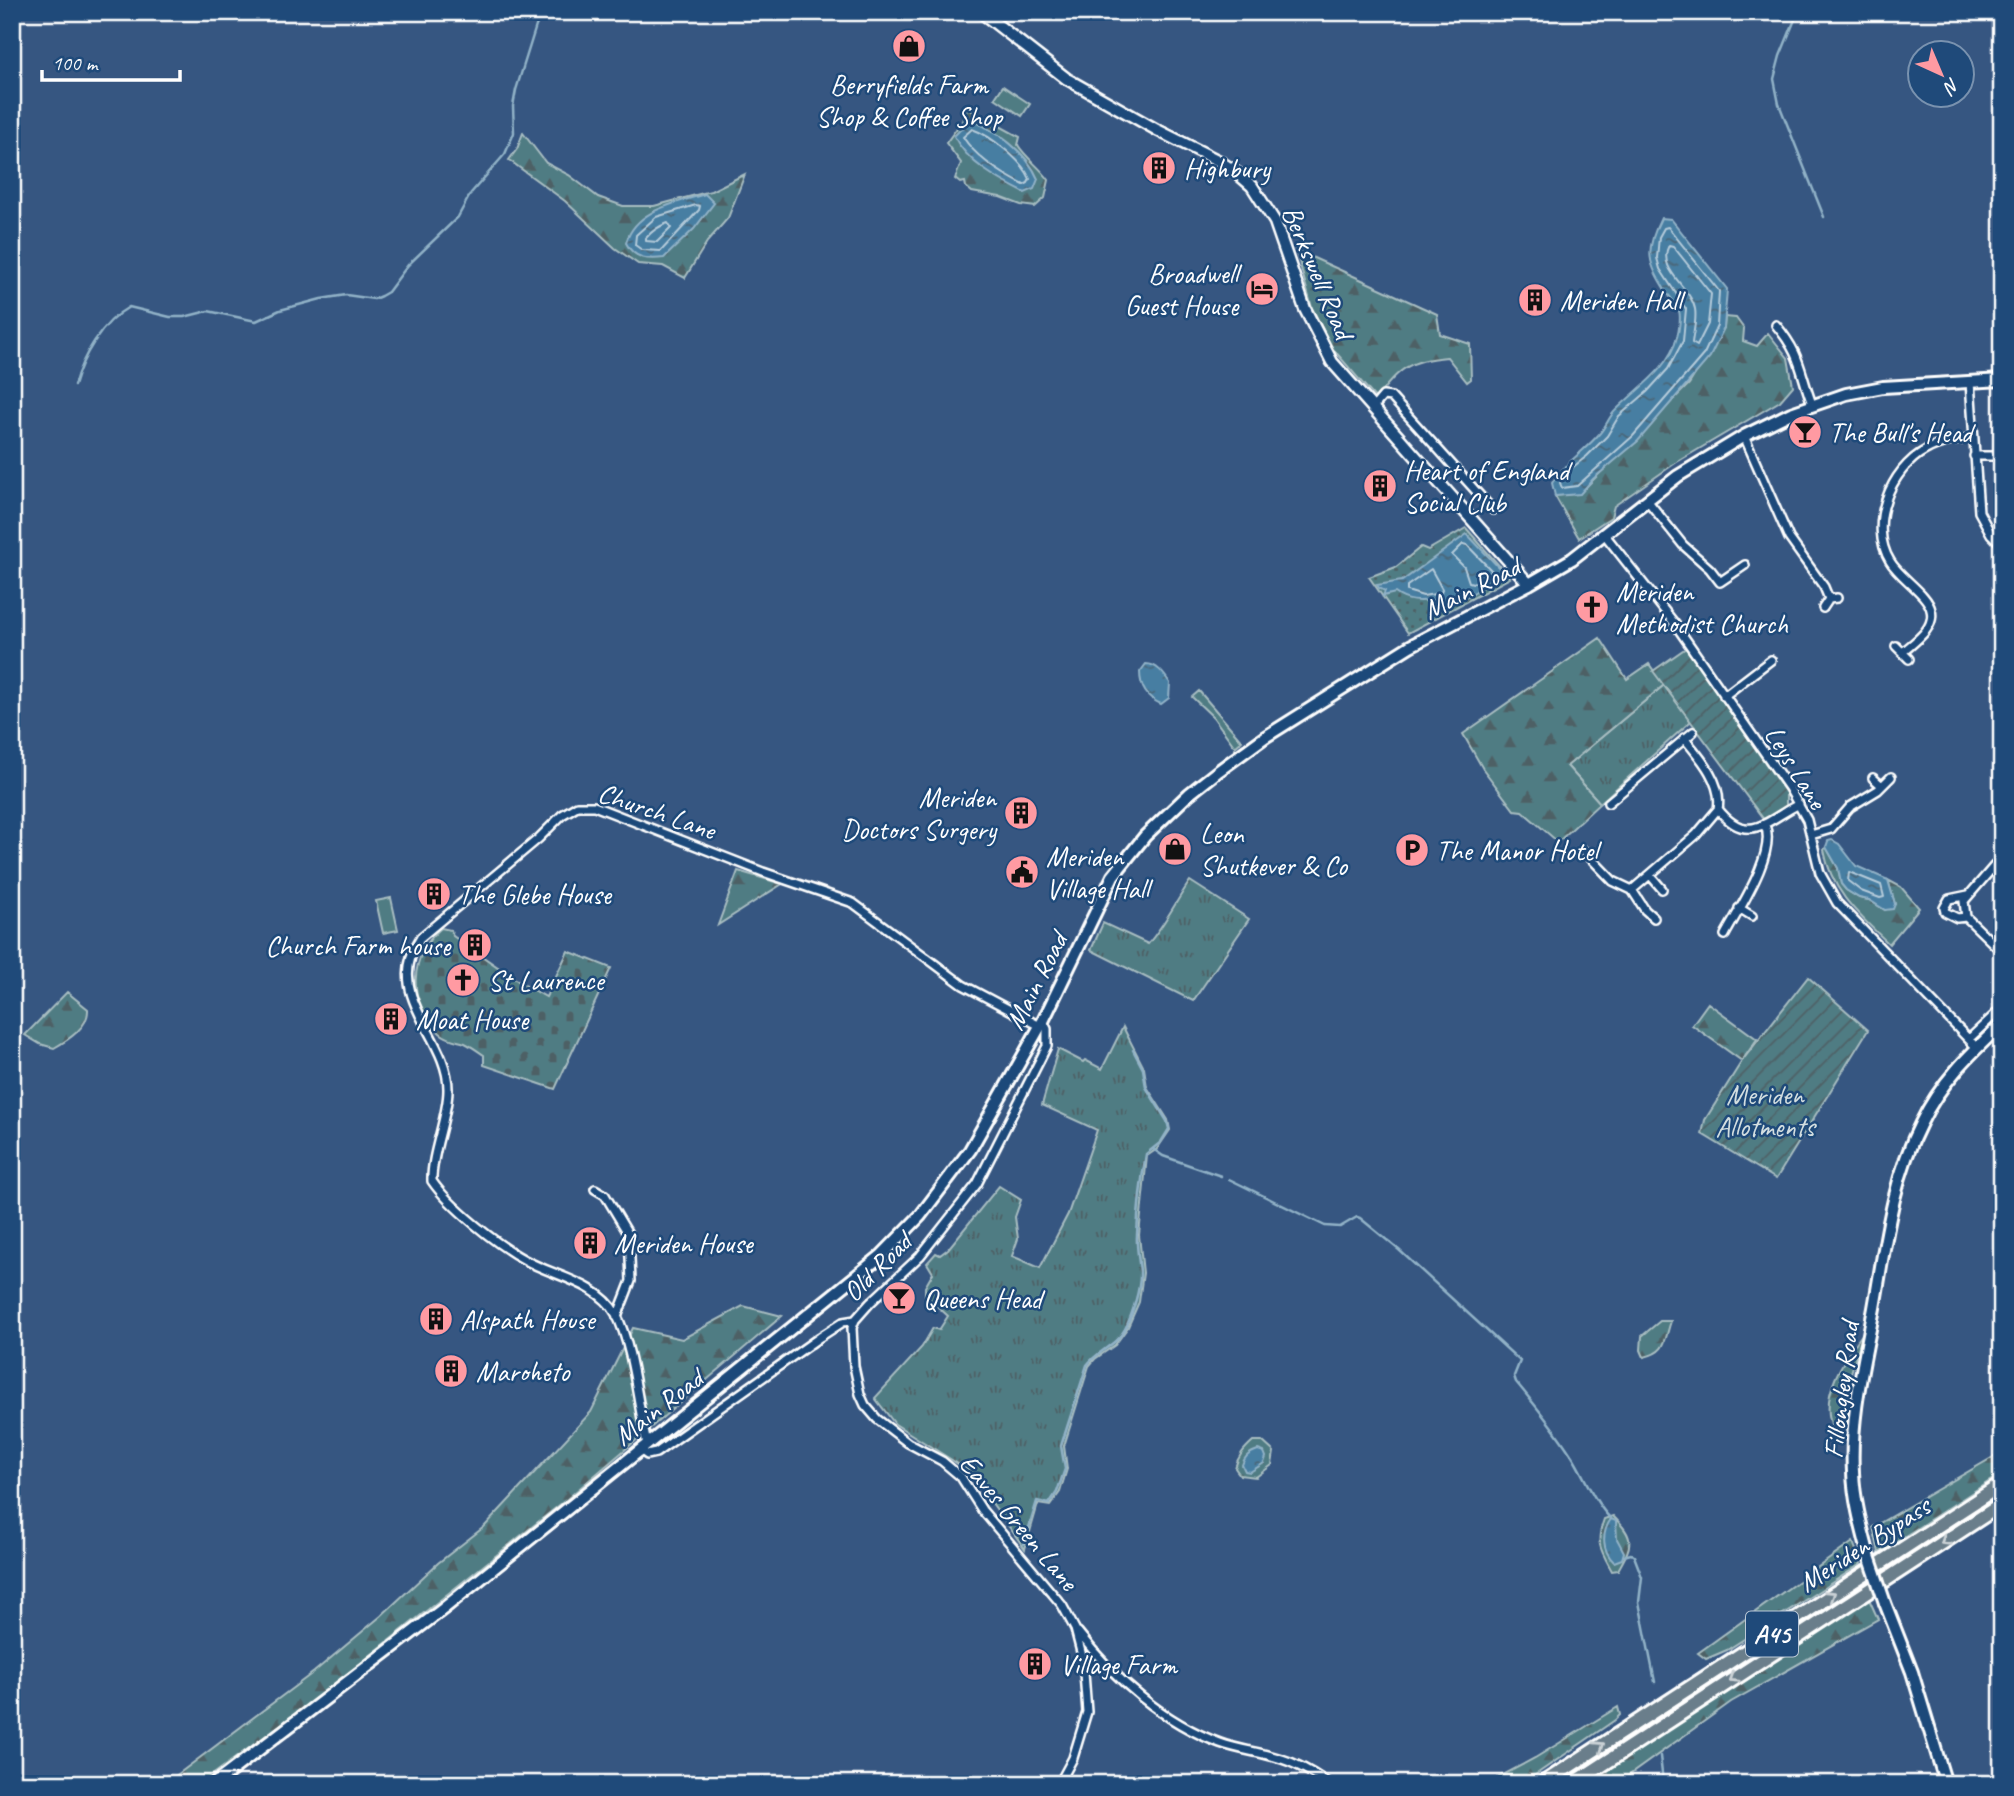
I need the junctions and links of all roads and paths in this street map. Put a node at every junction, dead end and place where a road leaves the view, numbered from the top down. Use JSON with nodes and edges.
{"nodes":[{"id":1,"x":981,"y":12,"type":"edge"},
{"id":2,"x":1776,"y":325,"type":"dead end"},
{"id":3,"x":2002,"y":380,"type":"edge"},
{"id":4,"x":1970,"y":382,"type":"junction"},
{"id":5,"x":1812,"y":404,"type":"junction"},
{"id":6,"x":1372,"y":409,"type":"junction"},
{"id":7,"x":1744,"y":436,"type":"junction"},
{"id":8,"x":1972,"y":438,"type":"junction"},
{"id":9,"x":1973,"y":456,"type":"junction"},
{"id":10,"x":2002,"y":456,"type":"edge"},
{"id":11,"x":1647,"y":500,"type":"junction"},
{"id":12,"x":1493,"y":510,"type":"dead end"},
{"id":13,"x":1605,"y":535,"type":"junction"},
{"id":14,"x":2002,"y":545,"type":"edge"},
{"id":15,"x":1745,"y":565,"type":"dead end"},
{"id":16,"x":1529,"y":584,"type":"junction"},
{"id":17,"x":1823,"y":608,"type":"dead end"},
{"id":18,"x":1896,"y":646,"type":"dead end"},
{"id":19,"x":1771,"y":660,"type":"dead end"},
{"id":20,"x":1724,"y":696,"type":"junction"},
{"id":21,"x":1693,"y":732,"type":"dead end"},
{"id":22,"x":1684,"y":738,"type":"junction"},
{"id":23,"x":1891,"y":777,"type":"dead end"},
{"id":24,"x":1873,"y":778,"type":"dead end"},
{"id":25,"x":1882,"y":786,"type":"junction"},
{"id":26,"x":1608,"y":803,"type":"dead end"},
{"id":27,"x":1799,"y":804,"type":"junction"},
{"id":28,"x":1718,"y":809,"type":"junction"},
{"id":29,"x":1765,"y":825,"type":"junction"},
{"id":30,"x":1811,"y":835,"type":"junction"},
{"id":31,"x":1584,"y":851,"type":"dead end"},
{"id":32,"x":2002,"y":857,"type":"edge"},
{"id":33,"x":1650,"y":875,"type":"junction"},
{"id":34,"x":1662,"y":889,"type":"dead end"},
{"id":35,"x":1632,"y":890,"type":"junction"},
{"id":36,"x":1968,"y":895,"type":"junction"},
{"id":37,"x":1739,"y":908,"type":"junction"},
{"id":38,"x":1752,"y":916,"type":"dead end"},
{"id":39,"x":1966,"y":917,"type":"junction"},
{"id":40,"x":1654,"y":918,"type":"dead end"},
{"id":41,"x":1725,"y":935,"type":"dead end"},
{"id":42,"x":2002,"y":952,"type":"edge"},
{"id":43,"x":2002,"y":1008,"type":"edge"},
{"id":44,"x":1041,"y":1024,"type":"junction"},
{"id":45,"x":2002,"y":1024,"type":"edge"},
{"id":46,"x":1973,"y":1044,"type":"junction"},
{"id":47,"x":595,"y":1188,"type":"dead end"},
{"id":48,"x":617,"y":1317,"type":"junction"},
{"id":49,"x":855,"y":1320,"type":"junction"},
{"id":50,"x":644,"y":1447,"type":"junction"},
{"id":51,"x":2002,"y":1484,"type":"edge"},
{"id":52,"x":2002,"y":1504,"type":"edge"},
{"id":53,"x":1075,"y":1629,"type":"junction"},
{"id":54,"x":1097,"y":1658,"type":"junction"},
{"id":55,"x":1083,"y":1660,"type":"junction"},
{"id":56,"x":214,"y":1784,"type":"edge"},
{"id":57,"x":1059,"y":1784,"type":"edge"},
{"id":58,"x":1329,"y":1784,"type":"edge"},
{"id":59,"x":1542,"y":1784,"type":"edge"},
{"id":60,"x":1573,"y":1784,"type":"edge"},
{"id":61,"x":1946,"y":1784,"type":"edge"}],
"edges":[{"from":1,"to":6,"type":"street","name":"Berkswell Road"},
{"from":2,"to":5,"type":"street"},
{"from":3,"to":4,"type":"main road","name":"Main Road"},
{"from":4,"to":5,"type":"main road","name":"Main Road"},
{"from":4,"to":8,"type":"street"},
{"from":5,"to":7,"type":"main road","name":"Main Road"},
{"from":6,"to":12,"type":"street"},
{"from":6,"to":16,"type":"street","name":"Berkswell Road"},
{"from":7,"to":11,"type":"main road","name":"Main Road"},
{"from":7,"to":17,"type":"street"},
{"from":8,"to":9,"type":"street"},
{"from":8,"to":18,"type":"street"},
{"from":9,"to":10,"type":"street"},
{"from":9,"to":14,"type":"street"},
{"from":11,"to":13,"type":"main road","name":"Main Road"},
{"from":11,"to":15,"type":"street"},
{"from":13,"to":16,"type":"main road","name":"Main Road"},
{"from":13,"to":20,"type":"street","name":"Leys Lane"},
{"from":16,"to":44,"type":"main road","name":"Main Road"},
{"from":19,"to":20,"type":"street"},
{"from":20,"to":27,"type":"street","name":"Leys Lane"},
{"from":21,"to":22,"type":"street"},
{"from":22,"to":26,"type":"street"},
{"from":22,"to":28,"type":"street"},
{"from":23,"to":25,"type":"street"},
{"from":24,"to":25,"type":"street"},
{"from":25,"to":30,"type":"street"},
{"from":27,"to":29,"type":"street"},
{"from":27,"to":30,"type":"street","name":"Leys Lane"},
{"from":28,"to":29,"type":"street"},
{"from":28,"to":33,"type":"street"},
{"from":29,"to":37,"type":"street"},
{"from":30,"to":46,"type":"street","name":"Leys Lane"},
{"from":31,"to":35,"type":"street"},
{"from":32,"to":36,"type":"street"},
{"from":33,"to":34,"type":"street"},
{"from":33,"to":35,"type":"street"},
{"from":35,"to":40,"type":"street"},
{"from":36,"to":39,"type":"street"},
{"from":36,"to":39,"type":"street"},
{"from":37,"to":38,"type":"street"},
{"from":37,"to":41,"type":"street"},
{"from":39,"to":42,"type":"street"},
{"from":43,"to":46,"type":"street","name":"Fillongley Road"},
{"from":44,"to":48,"type":"street","name":"Church Lane"},
{"from":44,"to":49,"type":"street","name":"Old Road"},
{"from":44,"to":50,"type":"main road","name":"Main Road"},
{"from":45,"to":46,"type":"main road","name":"Fillongley Road"},
{"from":46,"to":61,"type":"main road","name":"Fillongley Road","bridge":true},
{"from":47,"to":48,"type":"street"},
{"from":48,"to":50,"type":"street","name":"Church Lane"},
{"from":49,"to":50,"type":"street","name":"Old Road"},
{"from":49,"to":53,"type":"street","name":"Eaves Green Lane"},
{"from":50,"to":56,"type":"main road","name":"Main Road"},
{"from":59,"to":51,"type":"highway","name":"Meriden Bypass","number":"A45","one_way":true},
{"from":52,"to":60,"type":"highway","name":"Meriden Bypass","number":"A45","one_way":true},
{"from":53,"to":54,"type":"street"},
{"from":53,"to":55,"type":"street","name":"Eaves Green Lane"},
{"from":54,"to":55,"type":"street"},
{"from":54,"to":58,"type":"street"},
{"from":55,"to":57,"type":"street","name":"Eaves Green Lane"}]}
